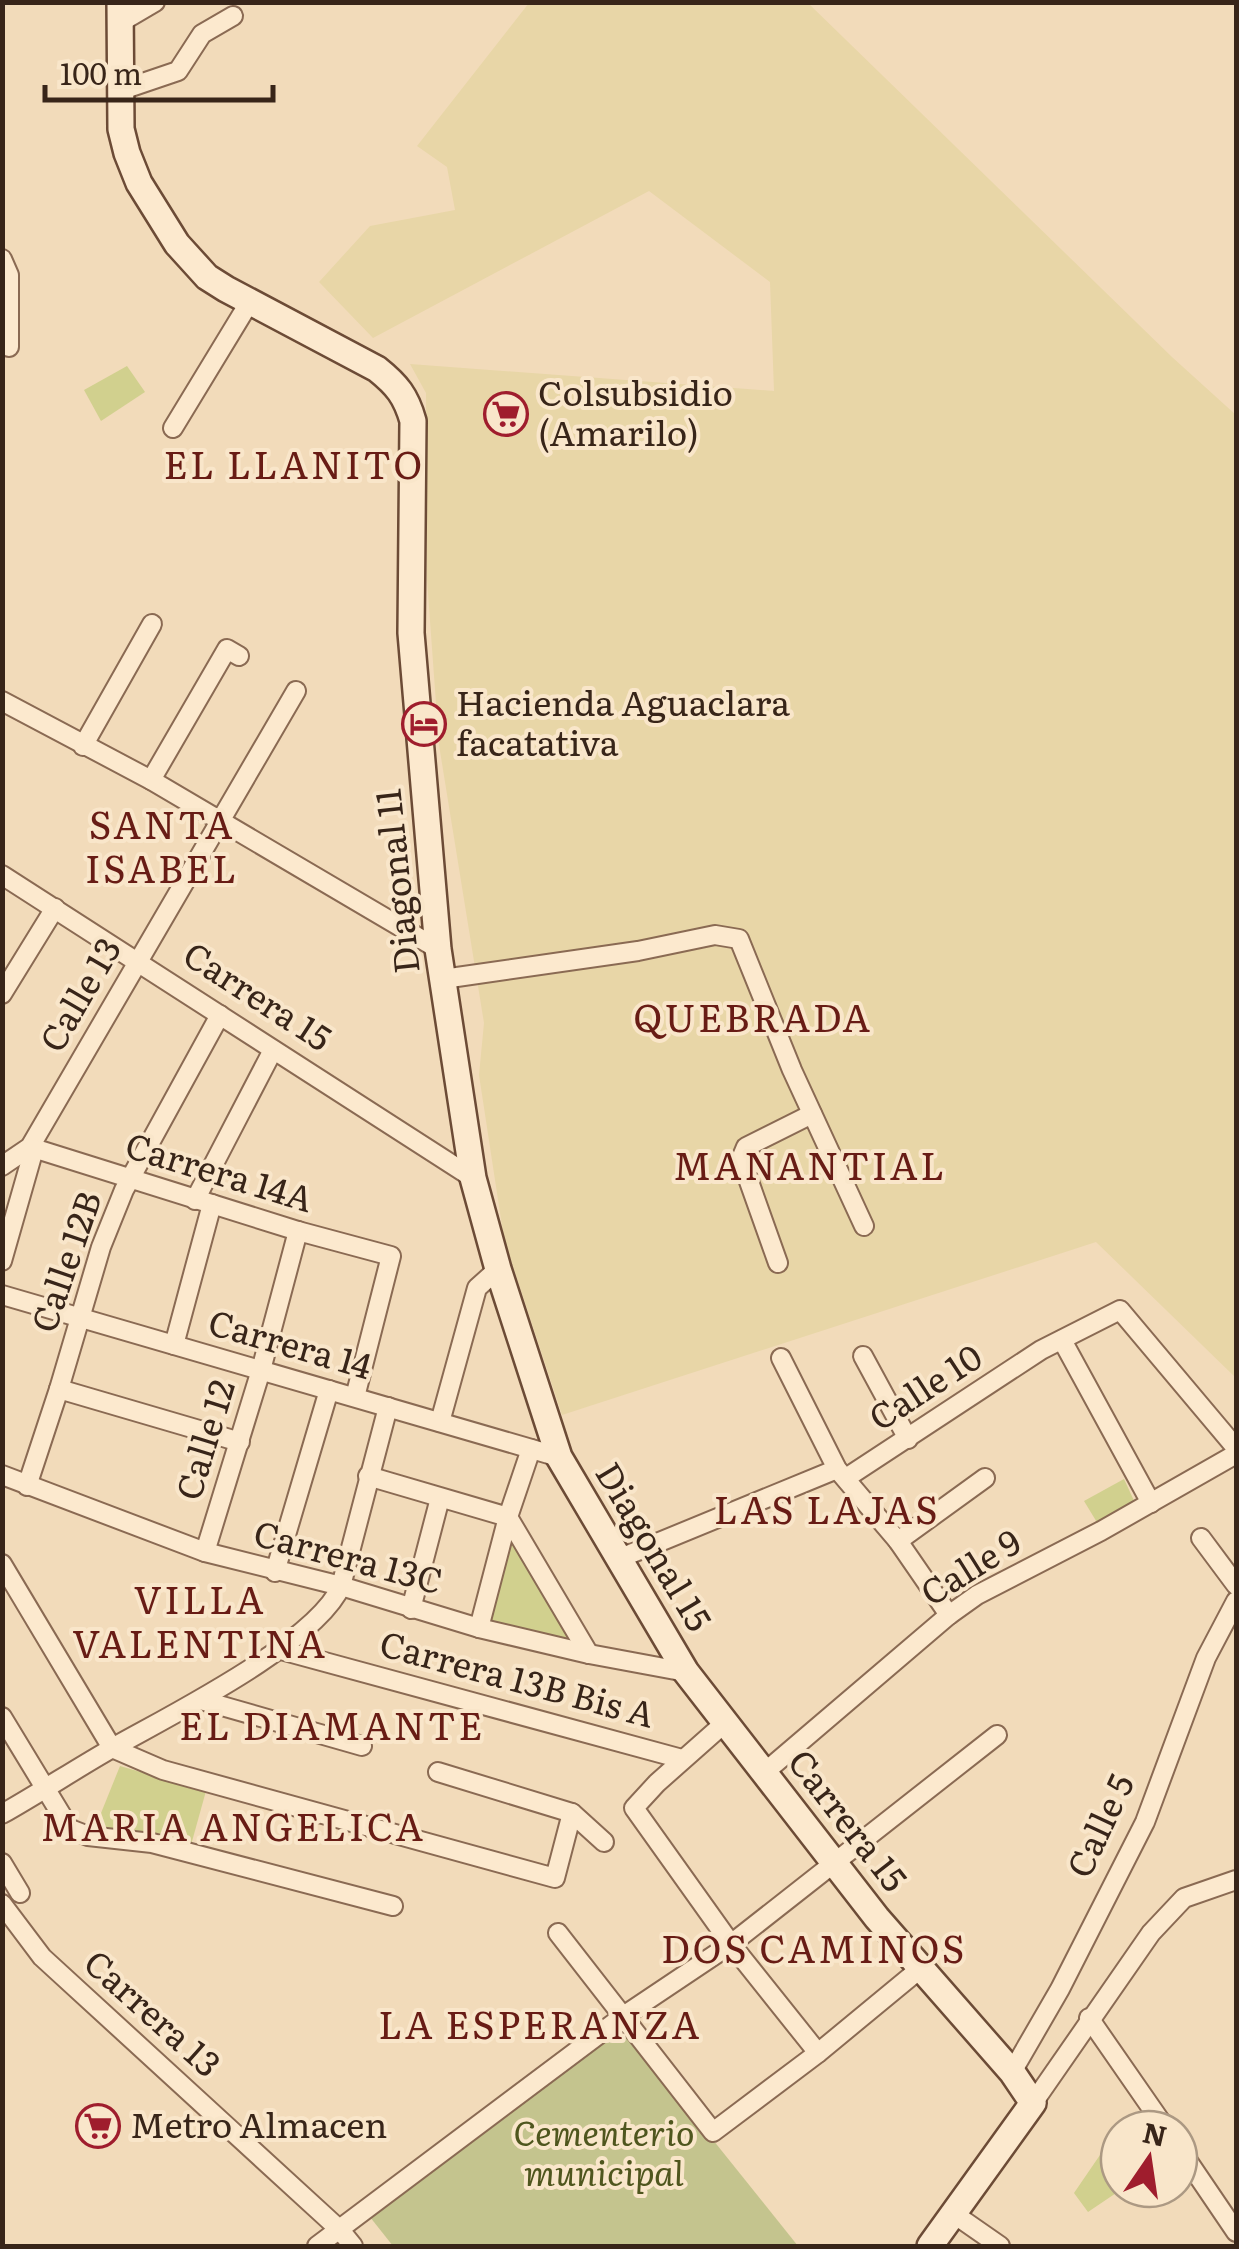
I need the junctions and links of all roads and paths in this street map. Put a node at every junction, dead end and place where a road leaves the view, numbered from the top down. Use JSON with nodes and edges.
{"nodes":[{"id":1,"x":155,"y":2,"type":"edge"},
{"id":2,"x":120,"y":12,"type":"edge"},
{"id":3,"x":233,"y":16,"type":"dead end"},
{"id":4,"x":122,"y":90,"type":"junction"},
{"id":5,"x":2,"y":258,"type":"edge"},
{"id":6,"x":249,"y":302,"type":"junction"},
{"id":7,"x":8,"y":347,"type":"dead end"},
{"id":8,"x":173,"y":428,"type":"dead end"},
{"id":9,"x":152,"y":624,"type":"dead end"},
{"id":10,"x":239,"y":656,"type":"dead end"},
{"id":11,"x":296,"y":691,"type":"dead end"},
{"id":12,"x":2,"y":701,"type":"edge"},
{"id":13,"x":83,"y":746,"type":"junction"},
{"id":14,"x":151,"y":780,"type":"junction"},
{"id":15,"x":218,"y":822,"type":"junction"},
{"id":16,"x":2,"y":874,"type":"edge"},
{"id":17,"x":56,"y":908,"type":"junction"},
{"id":18,"x":438,"y":949,"type":"junction"},
{"id":19,"x":138,"y":961,"type":"junction"},
{"id":20,"x":443,"y":980,"type":"junction"},
{"id":21,"x":2,"y":994,"type":"edge"},
{"id":22,"x":220,"y":1015,"type":"junction"},
{"id":23,"x":274,"y":1050,"type":"junction"},
{"id":24,"x":812,"y":1114,"type":"junction"},
{"id":25,"x":32,"y":1148,"type":"junction"},
{"id":26,"x":2,"y":1166,"type":"edge"},
{"id":27,"x":473,"y":1178,"type":"junction"},
{"id":28,"x":132,"y":1180,"type":"junction"},
{"id":29,"x":203,"y":1202,"type":"junction"},
{"id":30,"x":864,"y":1226,"type":"dead end"},
{"id":31,"x":298,"y":1231,"type":"junction"},
{"id":32,"x":2,"y":1261,"type":"edge"},
{"id":33,"x":778,"y":1263,"type":"dead end"},
{"id":34,"x":498,"y":1269,"type":"junction"},
{"id":35,"x":4,"y":1301,"type":"edge"},
{"id":36,"x":82,"y":1318,"type":"junction"},
{"id":37,"x":1062,"y":1340,"type":"junction"},
{"id":38,"x":174,"y":1345,"type":"junction"},
{"id":39,"x":863,"y":1356,"type":"dead end"},
{"id":40,"x":781,"y":1358,"type":"dead end"},
{"id":41,"x":261,"y":1370,"type":"junction"},
{"id":42,"x":60,"y":1390,"type":"junction"},
{"id":43,"x":329,"y":1390,"type":"junction"},
{"id":44,"x":354,"y":1397,"type":"junction"},
{"id":45,"x":388,"y":1407,"type":"junction"},
{"id":46,"x":440,"y":1422,"type":"junction"},
{"id":47,"x":908,"y":1439,"type":"junction"},
{"id":48,"x":240,"y":1442,"type":"junction"},
{"id":49,"x":532,"y":1449,"type":"junction"},
{"id":50,"x":1236,"y":1451,"type":"edge"},
{"id":51,"x":559,"y":1457,"type":"junction"},
{"id":52,"x":842,"y":1474,"type":"junction"},
{"id":53,"x":2,"y":1475,"type":"edge"},
{"id":54,"x":368,"y":1476,"type":"junction"},
{"id":55,"x":985,"y":1478,"type":"dead end"},
{"id":56,"x":26,"y":1486,"type":"junction"},
{"id":57,"x":440,"y":1498,"type":"junction"},
{"id":58,"x":1152,"y":1503,"type":"junction"},
{"id":59,"x":508,"y":1518,"type":"junction"},
{"id":60,"x":1200,"y":1538,"type":"dead end"},
{"id":61,"x":898,"y":1541,"type":"junction"},
{"id":62,"x":205,"y":1552,"type":"junction"},
{"id":63,"x":618,"y":1560,"type":"junction"},
{"id":64,"x":2,"y":1564,"type":"edge"},
{"id":65,"x":275,"y":1572,"type":"junction"},
{"id":66,"x":1236,"y":1585,"type":"edge"},
{"id":67,"x":341,"y":1586,"type":"junction"},
{"id":68,"x":1236,"y":1601,"type":"edge"},
{"id":69,"x":411,"y":1609,"type":"junction"},
{"id":70,"x":949,"y":1615,"type":"junction"},
{"id":71,"x":479,"y":1628,"type":"junction"},
{"id":72,"x":277,"y":1649,"type":"junction"},
{"id":73,"x":589,"y":1654,"type":"junction"},
{"id":74,"x":686,"y":1672,"type":"junction"},
{"id":75,"x":200,"y":1700,"type":"junction"},
{"id":76,"x":2,"y":1717,"type":"edge"},
{"id":77,"x":727,"y":1721,"type":"junction"},
{"id":78,"x":997,"y":1735,"type":"dead end"},
{"id":79,"x":362,"y":1746,"type":"dead end"},
{"id":80,"x":112,"y":1748,"type":"junction"},
{"id":81,"x":682,"y":1759,"type":"junction"},
{"id":82,"x":438,"y":1772,"type":"dead end"},
{"id":83,"x":765,"y":1772,"type":"junction"},
{"id":84,"x":46,"y":1789,"type":"junction"},
{"id":85,"x":572,"y":1813,"type":"junction"},
{"id":86,"x":2,"y":1814,"type":"edge"},
{"id":87,"x":604,"y":1842,"type":"dead end"},
{"id":88,"x":835,"y":1862,"type":"junction"},
{"id":89,"x":2,"y":1863,"type":"edge"},
{"id":90,"x":1236,"y":1880,"type":"edge"},
{"id":91,"x":20,"y":1893,"type":"dead end"},
{"id":92,"x":2,"y":1904,"type":"edge"},
{"id":93,"x":393,"y":1906,"type":"dead end"},
{"id":94,"x":558,"y":1933,"type":"dead end"},
{"id":95,"x":731,"y":1944,"type":"junction"},
{"id":96,"x":921,"y":1968,"type":"junction"},
{"id":97,"x":622,"y":2017,"type":"junction"},
{"id":98,"x":1089,"y":2018,"type":"junction"},
{"id":99,"x":818,"y":2053,"type":"junction"},
{"id":100,"x":1012,"y":2072,"type":"junction"},
{"id":101,"x":1033,"y":2103,"type":"junction"},
{"id":102,"x":1152,"y":2109,"type":"edge"},
{"id":103,"x":1199,"y":2177,"type":"edge"},
{"id":104,"x":954,"y":2214,"type":"junction"},
{"id":105,"x":340,"y":2230,"type":"junction"},
{"id":106,"x":1236,"y":2232,"type":"edge"},
{"id":107,"x":317,"y":2246,"type":"edge"},
{"id":108,"x":352,"y":2246,"type":"edge"},
{"id":109,"x":930,"y":2246,"type":"edge"},
{"id":110,"x":1000,"y":2246,"type":"edge"}],
"edges":[{"from":1,"to":2,"type":"street"},
{"from":2,"to":4,"type":"street","name":"Diagonal 11"},
{"from":3,"to":4,"type":"street"},
{"from":4,"to":6,"type":"street","name":"Diagonal 11"},
{"from":5,"to":7,"type":"street"},
{"from":6,"to":8,"type":"street"},
{"from":6,"to":18,"type":"street","name":"Diagonal 11"},
{"from":9,"to":13,"type":"street"},
{"from":10,"to":14,"type":"street"},
{"from":11,"to":15,"type":"street","name":"Calle 13"},
{"from":12,"to":13,"type":"street"},
{"from":13,"to":14,"type":"street"},
{"from":14,"to":15,"type":"street"},
{"from":15,"to":18,"type":"street"},
{"from":15,"to":19,"type":"street","name":"Calle 13"},
{"from":16,"to":17,"type":"street","name":"Carrera 15"},
{"from":17,"to":19,"type":"street","name":"Carrera 15"},
{"from":17,"to":21,"type":"street"},
{"from":18,"to":20,"type":"street","name":"Diagonal 11"},
{"from":19,"to":22,"type":"street","name":"Carrera 15"},
{"from":19,"to":25,"type":"street","name":"Calle 13"},
{"from":20,"to":24,"type":"street"},
{"from":20,"to":27,"type":"street","name":"Diagonal 11"},
{"from":22,"to":23,"type":"street","name":"Carrera 15"},
{"from":22,"to":28,"type":"street","name":"Calle 12B"},
{"from":23,"to":27,"type":"street","name":"Carrera 15"},
{"from":23,"to":29,"type":"street"},
{"from":24,"to":30,"type":"street"},
{"from":24,"to":33,"type":"street"},
{"from":25,"to":26,"type":"street","name":"Calle 13"},
{"from":25,"to":28,"type":"street","name":"Carrera 14A"},
{"from":25,"to":32,"type":"street"},
{"from":27,"to":34,"type":"street","name":"Diagonal 11"},
{"from":28,"to":29,"type":"street","name":"Carrera 14A"},
{"from":28,"to":36,"type":"street","name":"Calle 12B"},
{"from":29,"to":31,"type":"street","name":"Carrera 14A"},
{"from":29,"to":38,"type":"street"},
{"from":31,"to":41,"type":"street","name":"Calle 12"},
{"from":31,"to":44,"type":"street","name":"Carrera 14A"},
{"from":34,"to":46,"type":"street"},
{"from":34,"to":51,"type":"street","name":"Diagonal 11"},
{"from":35,"to":36,"type":"street","name":"Carrera 14"},
{"from":36,"to":38,"type":"street","name":"Carrera 14"},
{"from":36,"to":42,"type":"street","name":"Calle 12B"},
{"from":37,"to":47,"type":"street","name":"Calle 10"},
{"from":37,"to":50,"type":"street","name":"Calle 10"},
{"from":37,"to":58,"type":"street"},
{"from":38,"to":41,"type":"street","name":"Carrera 14"},
{"from":39,"to":47,"type":"street"},
{"from":40,"to":52,"type":"street"},
{"from":41,"to":43,"type":"street","name":"Carrera 14"},
{"from":41,"to":48,"type":"street","name":"Calle 12"},
{"from":42,"to":48,"type":"street"},
{"from":42,"to":56,"type":"street","name":"Calle 12B"},
{"from":43,"to":44,"type":"street","name":"Carrera 14"},
{"from":43,"to":65,"type":"street"},
{"from":44,"to":45,"type":"street","name":"Carrera 14"},
{"from":45,"to":46,"type":"street","name":"Carrera 14"},
{"from":45,"to":54,"type":"street"},
{"from":46,"to":49,"type":"street","name":"Carrera 14"},
{"from":47,"to":52,"type":"street","name":"Calle 10"},
{"from":48,"to":62,"type":"street","name":"Calle 12"},
{"from":49,"to":51,"type":"street","name":"Carrera 14"},
{"from":49,"to":59,"type":"street"},
{"from":50,"to":58,"type":"street","name":"Calle 9"},
{"from":51,"to":63,"type":"street","name":"Diagonal 15"},
{"from":52,"to":61,"type":"street"},
{"from":52,"to":63,"type":"street","name":"Calle 10"},
{"from":53,"to":56,"type":"street","name":"Carrera 13C"},
{"from":54,"to":57,"type":"street"},
{"from":54,"to":67,"type":"street"},
{"from":55,"to":61,"type":"street"},
{"from":56,"to":62,"type":"street","name":"Carrera 13C"},
{"from":57,"to":59,"type":"street"},
{"from":57,"to":69,"type":"street"},
{"from":58,"to":70,"type":"street","name":"Calle 9"},
{"from":59,"to":71,"type":"street"},
{"from":59,"to":73,"type":"street"},
{"from":60,"to":66,"type":"street"},
{"from":61,"to":70,"type":"street"},
{"from":62,"to":65,"type":"street","name":"Carrera 13C"},
{"from":63,"to":74,"type":"street","name":"Diagonal 15"},
{"from":64,"to":80,"type":"street"},
{"from":65,"to":67,"type":"street","name":"Carrera 13C"},
{"from":67,"to":69,"type":"street","name":"Carrera 13C"},
{"from":67,"to":72,"type":"street"},
{"from":68,"to":100,"type":"street","name":"Calle 5"},
{"from":69,"to":71,"type":"street","name":"Carrera 13C"},
{"from":70,"to":83,"type":"street","name":"Calle 9"},
{"from":71,"to":73,"type":"street","name":"Carrera 13C"},
{"from":72,"to":75,"type":"street"},
{"from":72,"to":81,"type":"street","name":"Carrera 13B Bis A"},
{"from":73,"to":74,"type":"street","name":"Carrera 13C"},
{"from":74,"to":77,"type":"street","name":"Carrera 15"},
{"from":75,"to":79,"type":"street"},
{"from":75,"to":80,"type":"street"},
{"from":76,"to":84,"type":"street"},
{"from":77,"to":81,"type":"street"},
{"from":77,"to":83,"type":"street","name":"Carrera 15"},
{"from":78,"to":88,"type":"street"},
{"from":80,"to":84,"type":"street"},
{"from":80,"to":85,"type":"street"},
{"from":81,"to":95,"type":"street"},
{"from":82,"to":85,"type":"street"},
{"from":83,"to":88,"type":"street","name":"Carrera 15"},
{"from":84,"to":86,"type":"street"},
{"from":84,"to":93,"type":"street"},
{"from":85,"to":87,"type":"street"},
{"from":88,"to":95,"type":"street"},
{"from":88,"to":96,"type":"street","name":"Carrera 15"},
{"from":89,"to":91,"type":"street"},
{"from":90,"to":98,"type":"street"},
{"from":92,"to":105,"type":"street","name":"Carrera 13"},
{"from":94,"to":97,"type":"street"},
{"from":95,"to":97,"type":"street"},
{"from":95,"to":99,"type":"street"},
{"from":96,"to":99,"type":"street"},
{"from":96,"to":100,"type":"street","name":"Carrera 15"},
{"from":97,"to":99,"type":"street"},
{"from":97,"to":105,"type":"street"},
{"from":98,"to":101,"type":"street"},
{"from":98,"to":102,"type":"street"},
{"from":100,"to":101,"type":"street","name":"Carrera 15"},
{"from":101,"to":104,"type":"street"},
{"from":103,"to":106,"type":"street"},
{"from":104,"to":109,"type":"street"},
{"from":104,"to":110,"type":"street"},
{"from":105,"to":107,"type":"street"},
{"from":105,"to":108,"type":"street","name":"Carrera 13"}]}
